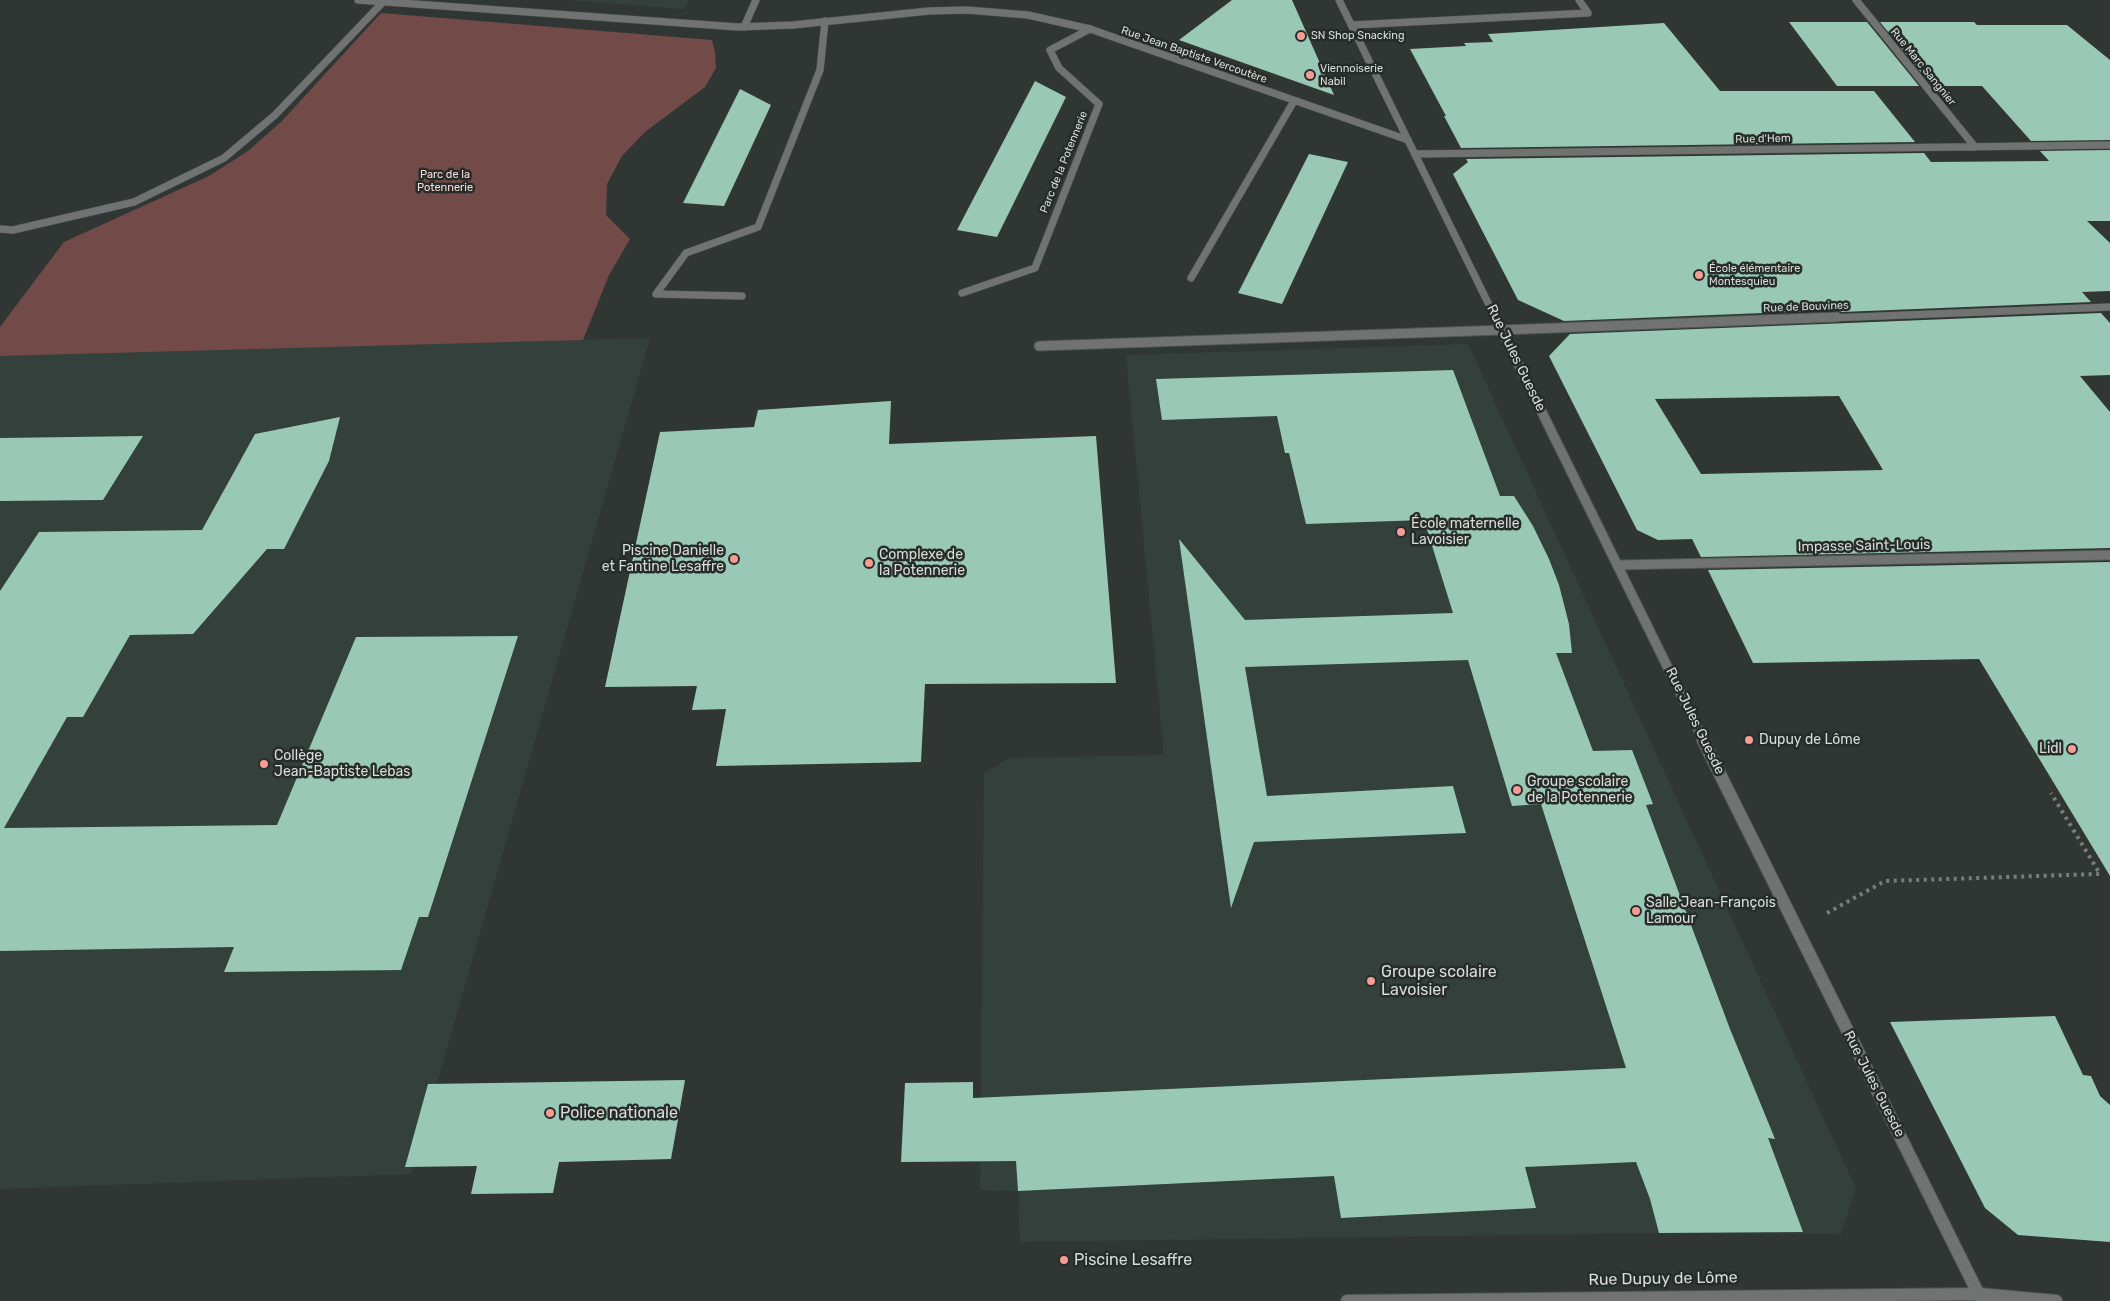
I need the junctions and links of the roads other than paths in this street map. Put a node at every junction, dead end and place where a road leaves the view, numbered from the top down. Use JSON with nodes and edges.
{"nodes":[{"id":1,"x":358,"y":0,"type":"edge"},
{"id":2,"x":369,"y":0,"type":"edge"},
{"id":3,"x":756,"y":0,"type":"edge"},
{"id":4,"x":967,"y":0,"type":"edge"},
{"id":5,"x":1339,"y":0,"type":"edge"},
{"id":6,"x":1579,"y":0,"type":"edge"},
{"id":7,"x":1856,"y":0,"type":"edge"},
{"id":8,"x":384,"y":2,"type":"junction"},
{"id":9,"x":967,"y":10,"type":"junction"},
{"id":10,"x":825,"y":21,"type":"junction"},
{"id":11,"x":1352,"y":26,"type":"junction"},
{"id":12,"x":744,"y":27,"type":"junction"},
{"id":13,"x":1090,"y":29,"type":"junction"},
{"id":14,"x":1294,"y":101,"type":"junction"},
{"id":15,"x":1408,"y":140,"type":"junction"},
{"id":16,"x":2110,"y":145,"type":"edge"},
{"id":17,"x":1975,"y":147,"type":"junction"},
{"id":18,"x":1415,"y":154,"type":"junction"},
{"id":19,"x":0,"y":229,"type":"edge"},
{"id":20,"x":1191,"y":278,"type":"dead end"},
{"id":21,"x":962,"y":292,"type":"dead end"},
{"id":22,"x":742,"y":296,"type":"dead end"},
{"id":23,"x":2110,"y":307,"type":"edge"},
{"id":24,"x":1502,"y":330,"type":"junction"},
{"id":25,"x":1038,"y":346,"type":"dead end"},
{"id":26,"x":2110,"y":555,"type":"edge"},
{"id":27,"x":1618,"y":565,"type":"junction"},
{"id":28,"x":1981,"y":1298,"type":"edge"},
{"id":29,"x":1347,"y":1301,"type":"edge"},
{"id":30,"x":2056,"y":1301,"type":"edge"}],
"edges":[{"from":1,"to":2,"type":"street","name":"Rue Jean Baptiste Vercoutère"},
{"from":2,"to":8,"type":"street","name":"Rue Jean Baptiste Vercoutère"},
{"from":3,"to":12,"type":"street"},
{"from":4,"to":9,"type":"street"},
{"from":5,"to":11,"type":"street","name":"Rue Jules Guesde"},
{"from":6,"to":11,"type":"street"},
{"from":7,"to":17,"type":"street","name":"Rue Marc Sangnier"},
{"from":8,"to":12,"type":"street","name":"Rue Jean Baptiste Vercoutère"},
{"from":8,"to":19,"type":"street"},
{"from":9,"to":10,"type":"street","name":"Rue Jean Baptiste Vercoutère"},
{"from":9,"to":13,"type":"street","name":"Rue Jean Baptiste Vercoutère"},
{"from":10,"to":12,"type":"street","name":"Rue Jean Baptiste Vercoutère"},
{"from":10,"to":22,"type":"street"},
{"from":11,"to":15,"type":"street","name":"Rue Jules Guesde"},
{"from":13,"to":14,"type":"street","name":"Rue Jean Baptiste Vercoutère"},
{"from":13,"to":21,"type":"street","name":"Parc de la Potennerie"},
{"from":14,"to":15,"type":"street","name":"Rue Jean Baptiste Vercoutère"},
{"from":14,"to":20,"type":"street"},
{"from":15,"to":18,"type":"street","name":"Rue Jules Guesde"},
{"from":16,"to":17,"type":"street","name":"Rue d'Hem"},
{"from":17,"to":18,"type":"street","name":"Rue d'Hem"},
{"from":18,"to":24,"type":"street","name":"Rue Jules Guesde"},
{"from":23,"to":24,"type":"street","name":"Rue de Bouvines"},
{"from":24,"to":25,"type":"street","name":"Rue de Bouvines"},
{"from":24,"to":27,"type":"street","name":"Rue Jules Guesde"},
{"from":26,"to":27,"type":"street","name":"Impasse Saint-Louis"},
{"from":27,"to":28,"type":"street","name":"Rue Jules Guesde"},
{"from":28,"to":29,"type":"street","name":"Rue Dupuy de Lôme"},
{"from":28,"to":30,"type":"street","name":"Rue Dupuy de Lôme"}]}
